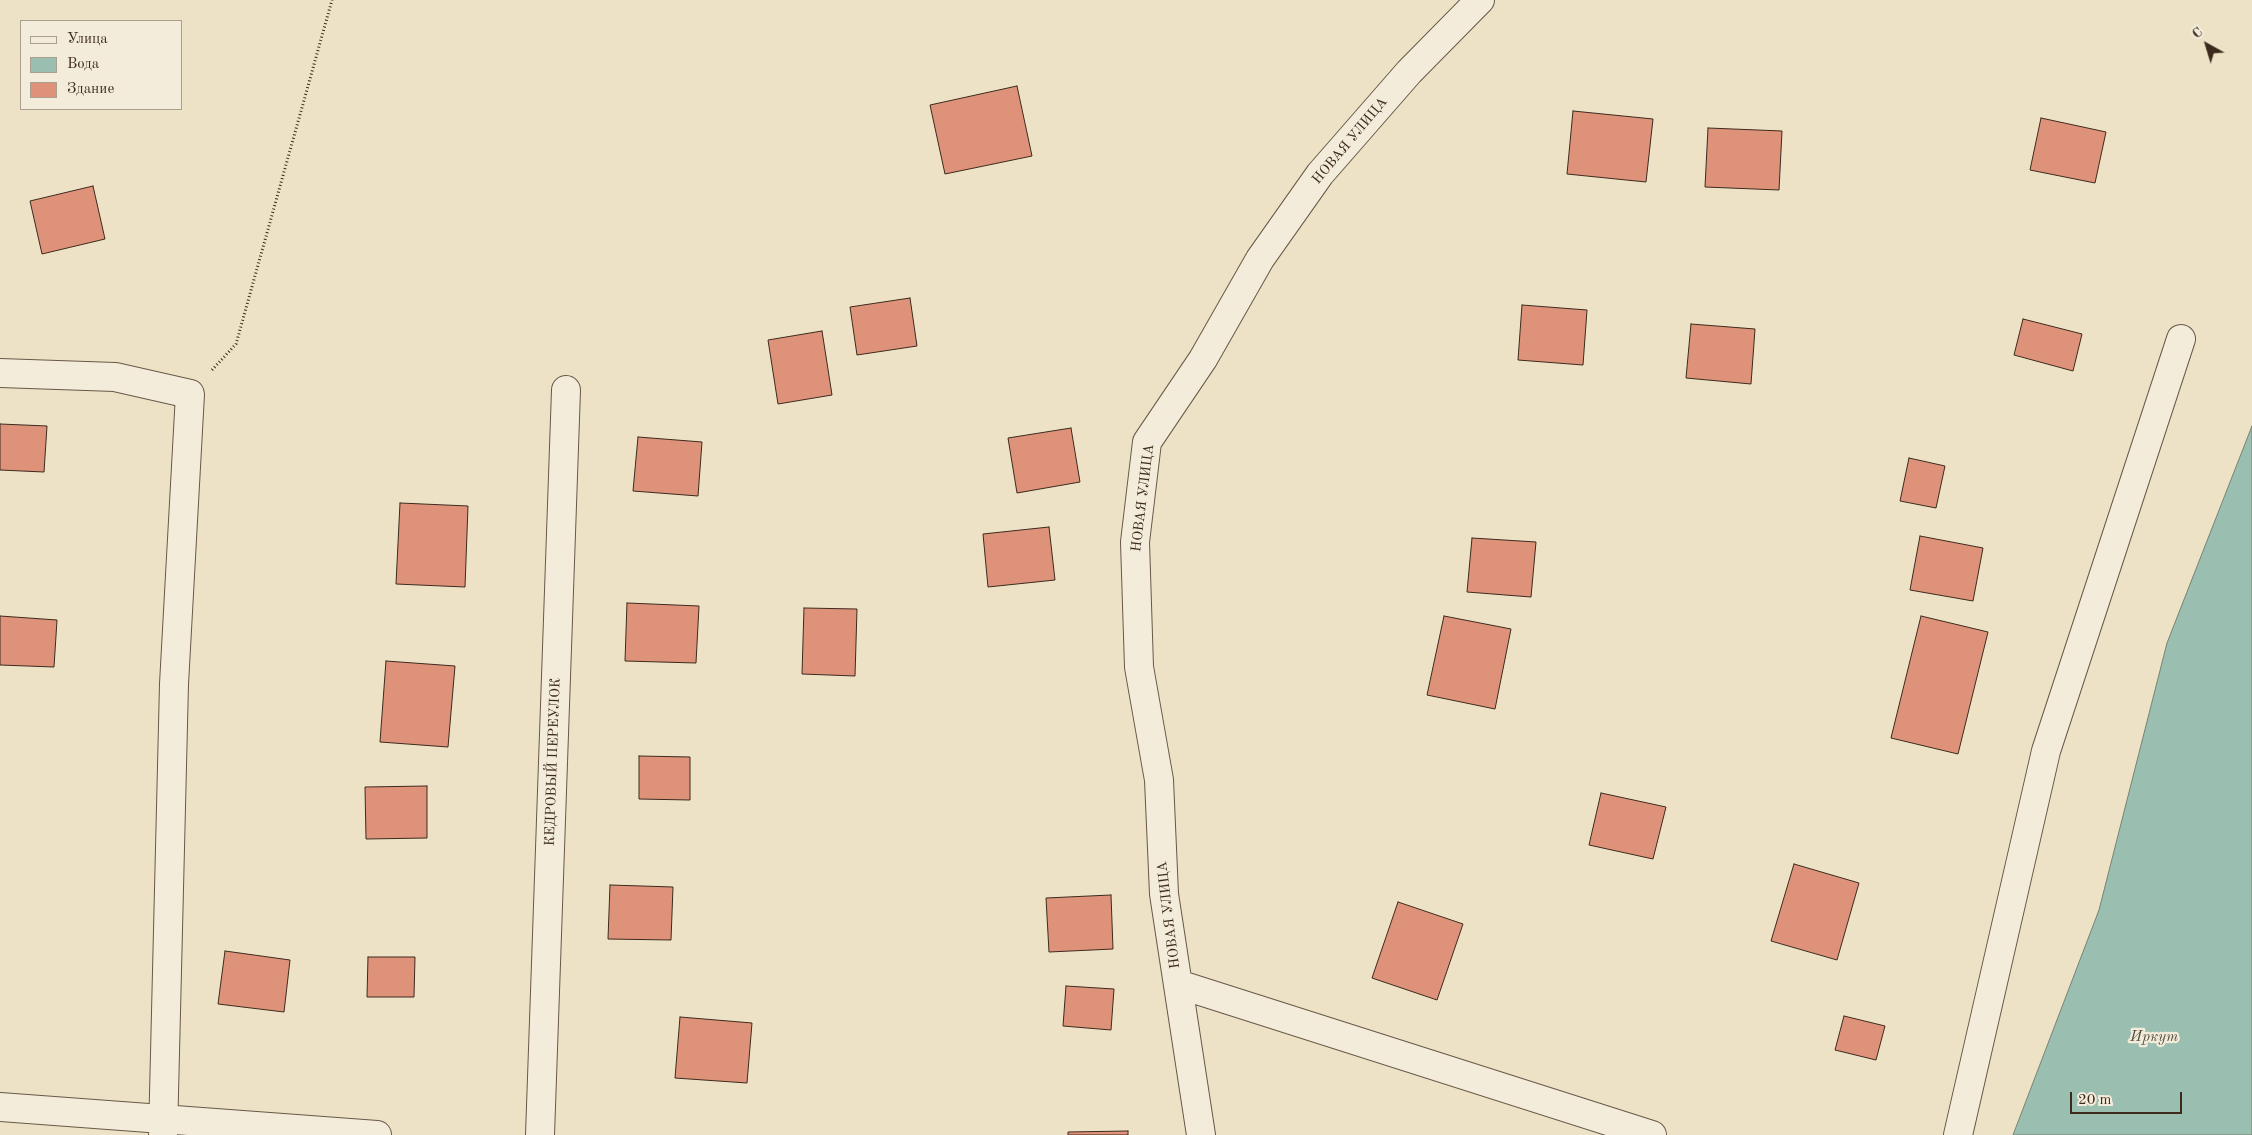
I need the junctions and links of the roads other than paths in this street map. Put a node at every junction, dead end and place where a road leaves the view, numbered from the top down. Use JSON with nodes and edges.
{"nodes":[{"id":1,"x":1480,"y":0,"type":"edge"},
{"id":2,"x":2181,"y":339,"type":"dead end"},
{"id":3,"x":0,"y":373,"type":"edge"},
{"id":4,"x":566,"y":390,"type":"dead end"},
{"id":5,"x":1178,"y":984,"type":"junction"},
{"id":6,"x":0,"y":1107,"type":"edge"},
{"id":7,"x":163,"y":1127,"type":"edge"},
{"id":8,"x":377,"y":1135,"type":"edge"},
{"id":9,"x":540,"y":1135,"type":"edge"},
{"id":10,"x":1201,"y":1135,"type":"edge"},
{"id":11,"x":1652,"y":1135,"type":"edge"},
{"id":12,"x":1958,"y":1135,"type":"edge"}],
"edges":[{"from":1,"to":5,"type":"street","name":"НОВАЯ УЛИЦА"},
{"from":2,"to":12,"type":"street"},
{"from":3,"to":7,"type":"street"},
{"from":4,"to":9,"type":"street","name":"КЕДРОВЫЙ ПЕРЕУЛОК"},
{"from":5,"to":10,"type":"street","name":"НОВАЯ УЛИЦА"},
{"from":5,"to":11,"type":"street"},
{"from":6,"to":7,"type":"street"},
{"from":7,"to":8,"type":"street"}]}
